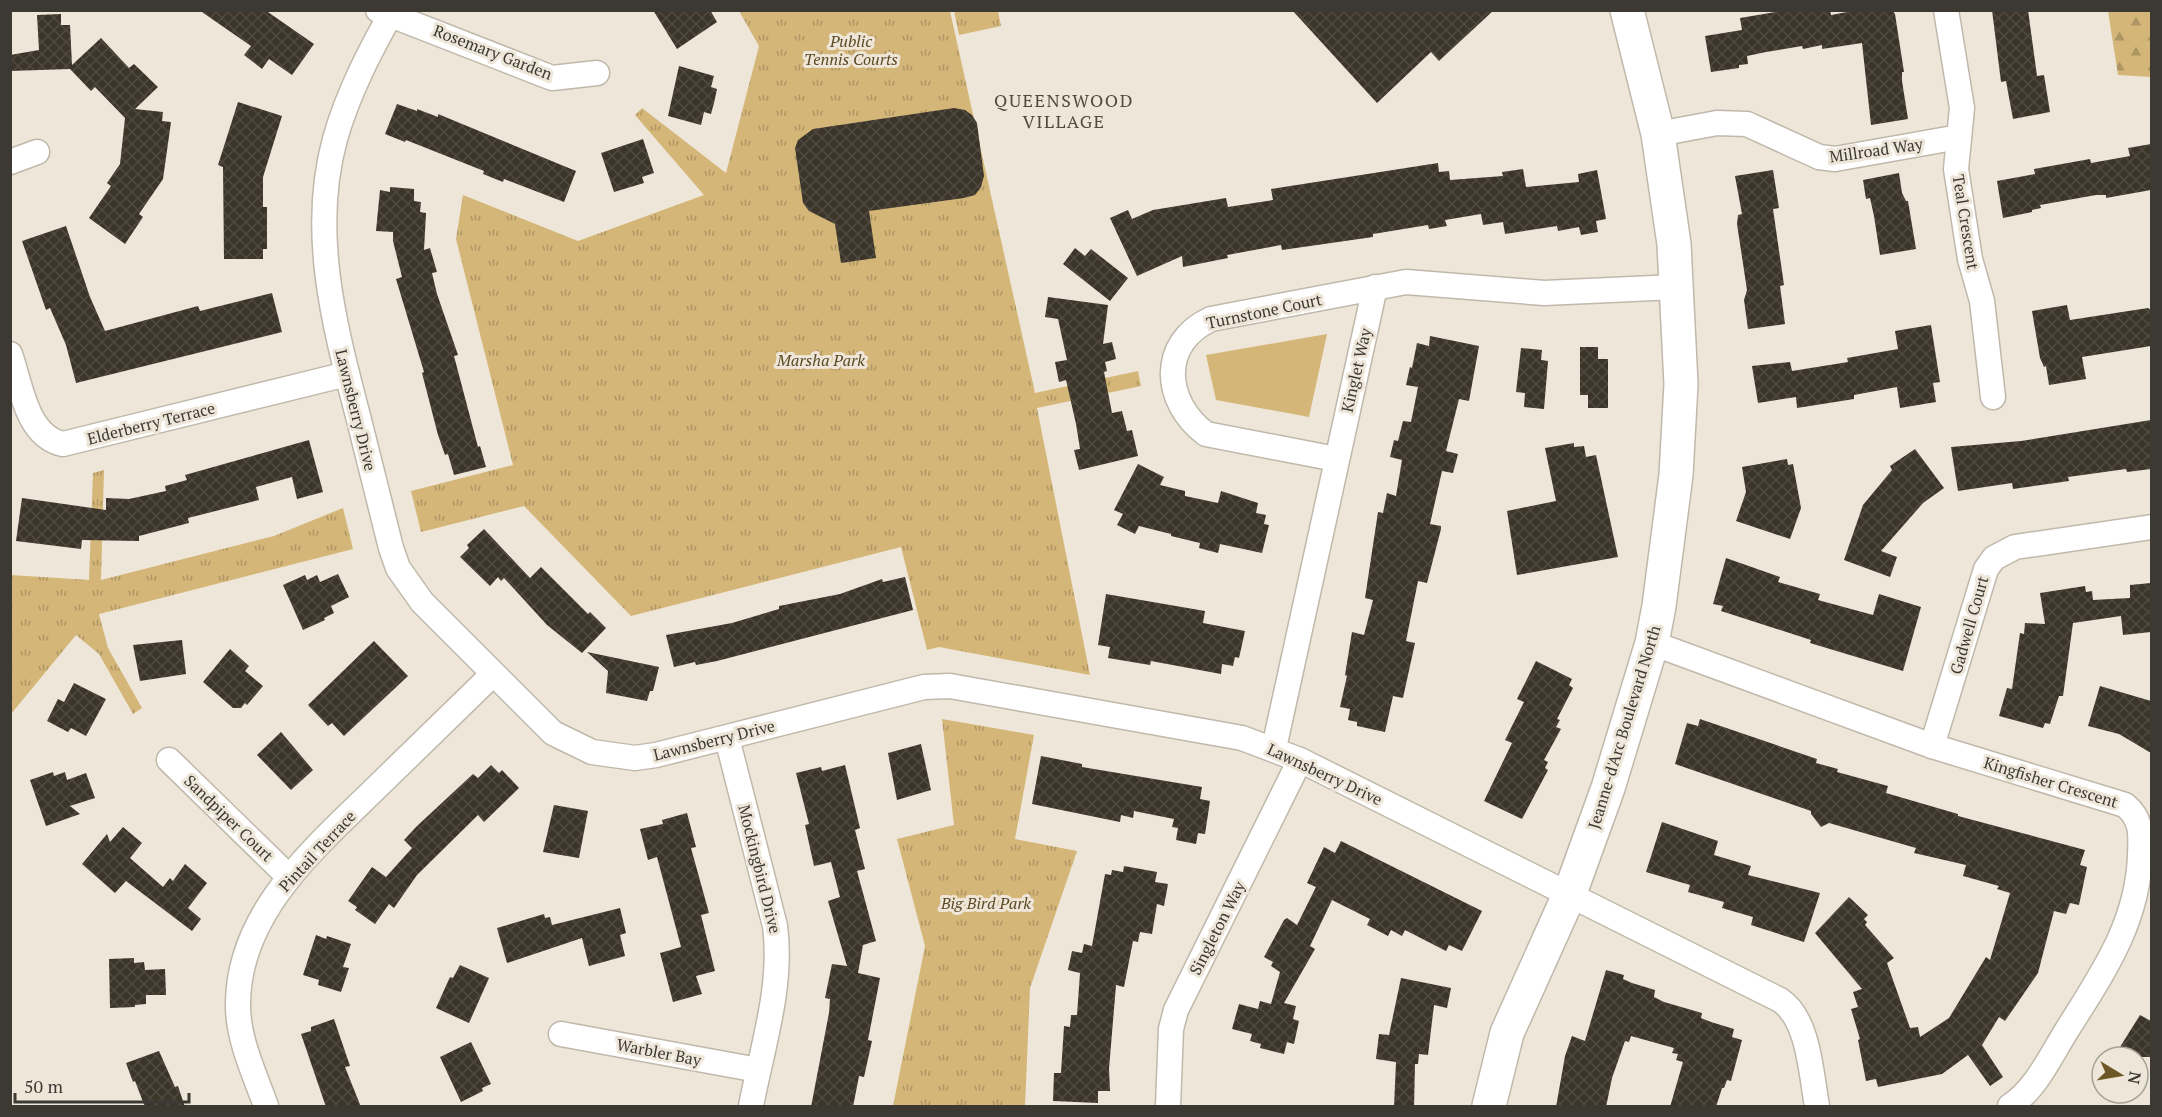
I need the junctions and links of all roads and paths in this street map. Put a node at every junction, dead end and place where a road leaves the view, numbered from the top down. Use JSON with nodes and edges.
{"nodes":[{"id":1,"x":1626,"y":10,"type":"edge"},
{"id":2,"x":1946,"y":10,"type":"edge"},
{"id":3,"x":387,"y":12,"type":"edge"},
{"id":4,"x":597,"y":73,"type":"dead end"},
{"id":5,"x":1658,"y":134,"type":"junction"},
{"id":6,"x":1959,"y":137,"type":"junction"},
{"id":7,"x":37,"y":152,"type":"dead end"},
{"id":8,"x":10,"y":162,"type":"edge"},
{"id":9,"x":1375,"y":287,"type":"junction"},
{"id":10,"x":1676,"y":287,"type":"junction"},
{"id":11,"x":10,"y":354,"type":"edge"},
{"id":12,"x":347,"y":374,"type":"junction"},
{"id":13,"x":1993,"y":398,"type":"dead end"},
{"id":14,"x":1336,"y":459,"type":"junction"},
{"id":15,"x":2151,"y":527,"type":"edge"},
{"id":16,"x":1652,"y":643,"type":"junction"},
{"id":17,"x":492,"y":675,"type":"junction"},
{"id":18,"x":727,"y":738,"type":"junction"},
{"id":19,"x":1932,"y":746,"type":"junction"},
{"id":20,"x":1274,"y":748,"type":"junction"},
{"id":21,"x":169,"y":760,"type":"dead end"},
{"id":22,"x":1300,"y":760,"type":"junction"},
{"id":23,"x":289,"y":877,"type":"junction"},
{"id":24,"x":1570,"y":893,"type":"junction"},
{"id":25,"x":561,"y":1034,"type":"dead end"},
{"id":26,"x":758,"y":1070,"type":"junction"},
{"id":27,"x":267,"y":1107,"type":"edge"},
{"id":28,"x":751,"y":1107,"type":"edge"},
{"id":29,"x":1168,"y":1107,"type":"edge"},
{"id":30,"x":1489,"y":1107,"type":"edge"},
{"id":31,"x":1817,"y":1107,"type":"edge"},
{"id":32,"x":2010,"y":1107,"type":"edge"}],
"edges":[{"from":1,"to":5,"type":"main road","name":"Jeanne-d'Arc Boulevard North"},
{"from":2,"to":6,"type":"street","name":"Teal Crescent"},
{"from":3,"to":4,"type":"street","name":"Rosemary Garden"},
{"from":3,"to":12,"type":"street","name":"Lawnsberry Drive"},
{"from":5,"to":6,"type":"street","name":"Millroad Way"},
{"from":5,"to":10,"type":"main road","name":"Jeanne-d'Arc Boulevard North"},
{"from":6,"to":13,"type":"street","name":"Teal Crescent"},
{"from":7,"to":8,"type":"street"},
{"from":9,"to":10,"type":"street"},
{"from":9,"to":14,"type":"street","name":"Kinglet Way"},
{"from":9,"to":14,"type":"street","name":"Turnstone Court"},
{"from":10,"to":16,"type":"main road","name":"Jeanne-d'Arc Boulevard North"},
{"from":11,"to":12,"type":"street","name":"Elderberry Terrace"},
{"from":12,"to":17,"type":"street","name":"Lawnsberry Drive"},
{"from":14,"to":20,"type":"street","name":"Kinglet Way"},
{"from":15,"to":19,"type":"street","name":"Gadwell Court"},
{"from":16,"to":19,"type":"street","name":"Kingfisher Crescent"},
{"from":16,"to":24,"type":"main road","name":"Jeanne-d'Arc Boulevard North"},
{"from":17,"to":18,"type":"street","name":"Lawnsberry Drive"},
{"from":17,"to":23,"type":"street","name":"Pintail Terrace"},
{"from":18,"to":20,"type":"street","name":"Lawnsberry Drive"},
{"from":18,"to":26,"type":"street","name":"Mockingbird Drive"},
{"from":19,"to":32,"type":"street","name":"Kingfisher Crescent"},
{"from":20,"to":22,"type":"street","name":"Lawnsberry Drive"},
{"from":21,"to":23,"type":"street","name":"Sandpiper Court"},
{"from":22,"to":24,"type":"street","name":"Lawnsberry Drive"},
{"from":22,"to":29,"type":"street","name":"Singleton Way"},
{"from":23,"to":27,"type":"street","name":"Pintail Terrace"},
{"from":24,"to":30,"type":"main road","name":"Jeanne-d'Arc Boulevard North"},
{"from":24,"to":31,"type":"street"},
{"from":25,"to":26,"type":"street","name":"Warbler Bay"},
{"from":26,"to":28,"type":"street","name":"Mockingbird Drive"}]}
